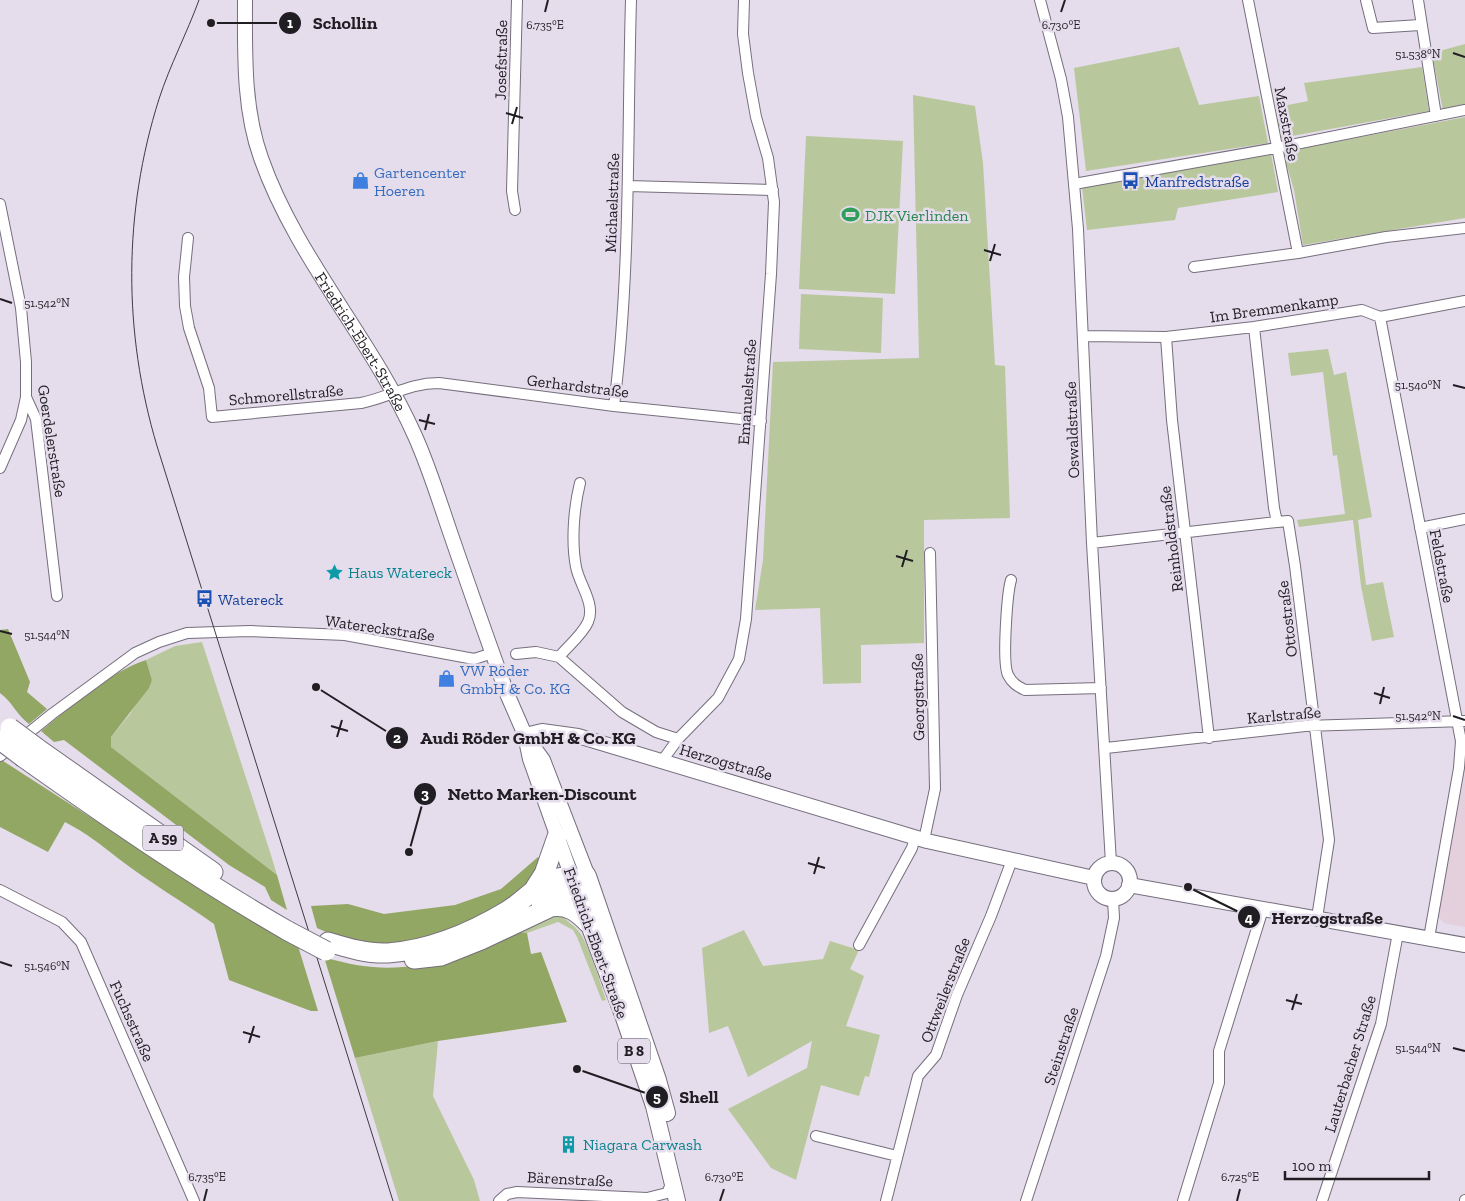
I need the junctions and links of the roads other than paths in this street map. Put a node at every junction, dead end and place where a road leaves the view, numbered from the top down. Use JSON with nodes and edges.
{"nodes":[{"id":1,"x":245,"y":0,"type":"edge"},
{"id":2,"x":517,"y":0,"type":"edge"},
{"id":3,"x":631,"y":0,"type":"edge"},
{"id":4,"x":744,"y":0,"type":"edge"},
{"id":5,"x":1040,"y":0,"type":"edge"},
{"id":6,"x":1248,"y":0,"type":"edge"},
{"id":7,"x":1366,"y":0,"type":"edge"},
{"id":8,"x":1418,"y":0,"type":"edge"},
{"id":9,"x":1420,"y":25,"type":"junction"},
{"id":10,"x":1465,"y":110,"type":"edge"},
{"id":11,"x":1436,"y":116,"type":"junction"},
{"id":12,"x":1276,"y":148,"type":"junction"},
{"id":13,"x":1074,"y":184,"type":"junction"},
{"id":14,"x":628,"y":186,"type":"junction"},
{"id":15,"x":773,"y":190,"type":"junction"},
{"id":16,"x":1,"y":210,"type":"edge"},
{"id":17,"x":515,"y":210,"type":"dead end"},
{"id":18,"x":1465,"y":228,"type":"edge"},
{"id":19,"x":188,"y":238,"type":"dead end"},
{"id":20,"x":1298,"y":253,"type":"junction"},
{"id":21,"x":1194,"y":267,"type":"dead end"},
{"id":22,"x":1465,"y":301,"type":"edge"},
{"id":23,"x":1380,"y":318,"type":"junction"},
{"id":24,"x":1254,"y":327,"type":"junction"},
{"id":25,"x":1084,"y":336,"type":"junction"},
{"id":26,"x":1166,"y":337,"type":"junction"},
{"id":27,"x":394,"y":393,"type":"junction"},
{"id":28,"x":26,"y":397,"type":"junction"},
{"id":29,"x":614,"y":406,"type":"junction"},
{"id":30,"x":761,"y":421,"type":"junction"},
{"id":31,"x":0,"y":468,"type":"edge"},
{"id":32,"x":580,"y":482,"type":"dead end"},
{"id":33,"x":1465,"y":519,"type":"edge"},
{"id":34,"x":1278,"y":522,"type":"junction"},
{"id":35,"x":1420,"y":528,"type":"junction"},
{"id":36,"x":1185,"y":532,"type":"junction"},
{"id":37,"x":1092,"y":543,"type":"junction"},
{"id":38,"x":930,"y":553,"type":"dead end"},
{"id":39,"x":1011,"y":580,"type":"dead end"},
{"id":40,"x":57,"y":596,"type":"dead end"},
{"id":41,"x":493,"y":653,"type":"junction"},
{"id":42,"x":516,"y":654,"type":"dead end"},
{"id":43,"x":559,"y":657,"type":"junction"},
{"id":44,"x":1101,"y":688,"type":"junction"},
{"id":45,"x":1461,"y":721,"type":"edge"},
{"id":46,"x":1315,"y":728,"type":"junction"},
{"id":47,"x":3,"y":730,"type":"edge"},
{"id":48,"x":525,"y":735,"type":"junction"},
{"id":49,"x":1209,"y":738,"type":"junction"},
{"id":50,"x":678,"y":740,"type":"junction"},
{"id":51,"x":1106,"y":748,"type":"junction"},
{"id":52,"x":0,"y":756,"type":"edge"},
{"id":53,"x":662,"y":761,"type":"junction"},
{"id":54,"x":557,"y":837,"type":"junction"},
{"id":55,"x":920,"y":839,"type":"junction"},
{"id":56,"x":1012,"y":860,"type":"junction"},
{"id":57,"x":1111,"y":863,"type":"junction"},
{"id":58,"x":1094,"y":878,"type":"junction"},
{"id":59,"x":580,"y":883,"type":"junction"},
{"id":60,"x":1129,"y":885,"type":"junction"},
{"id":61,"x":0,"y":890,"type":"edge"},
{"id":62,"x":534,"y":890,"type":"junction"},
{"id":63,"x":1113,"y":899,"type":"junction"},
{"id":64,"x":1263,"y":909,"type":"junction"},
{"id":65,"x":1317,"y":918,"type":"junction"},
{"id":66,"x":588,"y":923,"type":"junction"},
{"id":67,"x":1398,"y":933,"type":"junction"},
{"id":68,"x":1429,"y":938,"type":"junction"},
{"id":69,"x":859,"y":945,"type":"dead end"},
{"id":70,"x":1465,"y":945,"type":"edge"},
{"id":71,"x":327,"y":947,"type":"junction"},
{"id":72,"x":404,"y":960,"type":"junction"},
{"id":73,"x":816,"y":1136,"type":"dead end"},
{"id":74,"x":897,"y":1156,"type":"junction"},
{"id":75,"x":673,"y":1180,"type":"junction"},
{"id":76,"x":647,"y":1199,"type":"edge"},
{"id":77,"x":683,"y":1199,"type":"edge"},
{"id":78,"x":194,"y":1201,"type":"edge"},
{"id":79,"x":499,"y":1201,"type":"edge"},
{"id":80,"x":886,"y":1201,"type":"edge"},
{"id":81,"x":1026,"y":1201,"type":"edge"},
{"id":82,"x":1183,"y":1201,"type":"edge"},
{"id":83,"x":1322,"y":1201,"type":"edge"}],
"edges":[{"from":1,"to":27,"type":"main road","name":"Friedrich-Ebert-Straße"},
{"from":2,"to":17,"type":"street","name":"Josefstraße"},
{"from":3,"to":14,"type":"street","name":"Michaelstraße"},
{"from":4,"to":15,"type":"street","name":"Emanuelstraße"},
{"from":5,"to":13,"type":"street","name":"Oswaldstraße"},
{"from":6,"to":12,"type":"street","name":"Maxstraße"},
{"from":7,"to":9,"type":"street"},
{"from":8,"to":9,"type":"street"},
{"from":9,"to":11,"type":"street"},
{"from":10,"to":11,"type":"street"},
{"from":11,"to":12,"type":"street"},
{"from":12,"to":13,"type":"street"},
{"from":12,"to":20,"type":"street","name":"Maxstraße"},
{"from":13,"to":25,"type":"street","name":"Oswaldstraße"},
{"from":14,"to":15,"type":"street"},
{"from":14,"to":29,"type":"street","name":"Michaelstraße"},
{"from":15,"to":30,"type":"street","name":"Emanuelstraße"},
{"from":16,"to":28,"type":"street","name":"Goerdelerstraße"},
{"from":18,"to":20,"type":"street"},
{"from":19,"to":27,"type":"street","name":"Schmorellstraße"},
{"from":20,"to":21,"type":"street"},
{"from":22,"to":23,"type":"street","name":"Im Bremmenkamp"},
{"from":23,"to":24,"type":"street","name":"Im Bremmenkamp"},
{"from":23,"to":35,"type":"street","name":"Feldstraße"},
{"from":24,"to":26,"type":"street","name":"Im Bremmenkamp"},
{"from":24,"to":34,"type":"street"},
{"from":25,"to":26,"type":"street","name":"Im Bremmenkamp"},
{"from":25,"to":37,"type":"street","name":"Oswaldstraße"},
{"from":26,"to":36,"type":"street","name":"Reinholdstraße"},
{"from":27,"to":29,"type":"street","name":"Gerhardstraße"},
{"from":27,"to":41,"type":"main road","name":"Friedrich-Ebert-Straße"},
{"from":28,"to":31,"type":"street"},
{"from":28,"to":40,"type":"street","name":"Goerdelerstraße"},
{"from":29,"to":30,"type":"street","name":"Gerhardstraße"},
{"from":30,"to":50,"type":"street","name":"Emanuelstraße"},
{"from":32,"to":43,"type":"street"},
{"from":33,"to":35,"type":"street"},
{"from":34,"to":36,"type":"street"},
{"from":34,"to":46,"type":"street","name":"Ottostraße"},
{"from":35,"to":45,"type":"street","name":"Feldstraße"},
{"from":36,"to":37,"type":"street"},
{"from":36,"to":49,"type":"street","name":"Reinholdstraße"},
{"from":37,"to":44,"type":"street","name":"Oswaldstraße"},
{"from":38,"to":55,"type":"street","name":"Georgstraße"},
{"from":39,"to":44,"type":"street"},
{"from":41,"to":48,"type":"main road","name":"Friedrich-Ebert-Straße"},
{"from":41,"to":52,"type":"street","name":"Watereckstraße"},
{"from":42,"to":43,"type":"street"},
{"from":43,"to":50,"type":"street"},
{"from":44,"to":51,"type":"street","name":"Oswaldstraße"},
{"from":45,"to":46,"type":"street","name":"Karlstraße"},
{"from":45,"to":68,"type":"street","name":"Feldstraße"},
{"from":46,"to":49,"type":"street","name":"Karlstraße"},
{"from":46,"to":65,"type":"street","name":"Ottostraße"},
{"from":47,"to":71,"type":"highway","number":"A 59","bridge":true},
{"from":48,"to":53,"type":"main road","name":"Herzogstraße"},
{"from":48,"to":54,"type":"main road","name":"Friedrich-Ebert-Straße"},
{"from":48,"to":59,"type":"main road","name":"Friedrich-Ebert-Straße"},
{"from":49,"to":51,"type":"street","name":"Karlstraße"},
{"from":50,"to":53,"type":"street","name":"Emanuelstraße"},
{"from":51,"to":57,"type":"street","name":"Oswaldstraße"},
{"from":53,"to":55,"type":"main road","name":"Herzogstraße"},
{"from":54,"to":59,"type":"main road","name":"Friedrich-Ebert-Straße"},
{"from":54,"to":62,"type":"highway"},
{"from":55,"to":56,"type":"main road","name":"Herzogstraße"},
{"from":55,"to":69,"type":"street"},
{"from":56,"to":58,"type":"main road","name":"Herzogstraße"},
{"from":56,"to":74,"type":"street","name":"Ottweilerstraße"},
{"from":57,"to":58,"type":"main road"},
{"from":57,"to":60,"type":"main road"},
{"from":58,"to":63,"type":"main road"},
{"from":59,"to":62,"type":"highway"},
{"from":59,"to":66,"type":"main road","name":"Friedrich-Ebert-Straße","number":"B 8"},
{"from":59,"to":72,"type":"highway"},
{"from":59,"to":77,"type":"main road","name":"Friedrich-Ebert-Straße","number":"B 8"},
{"from":60,"to":63,"type":"main road"},
{"from":60,"to":64,"type":"main road"},
{"from":61,"to":78,"type":"street","name":"Fuchsstraße"},
{"from":62,"to":71,"type":"highway","number":"A 59"},
{"from":63,"to":81,"type":"street","name":"Steinstraße"},
{"from":64,"to":65,"type":"main road"},
{"from":64,"to":82,"type":"street"},
{"from":65,"to":67,"type":"main road"},
{"from":66,"to":72,"type":"highway"},
{"from":66,"to":75,"type":"main road","name":"Friedrich-Ebert-Straße","number":"B 8"},
{"from":67,"to":68,"type":"main road"},
{"from":67,"to":83,"type":"street","name":"Lauterbacher Straße"},
{"from":68,"to":70,"type":"main road"},
{"from":71,"to":72,"type":"highway","number":"A 59"},
{"from":73,"to":74,"type":"street"},
{"from":74,"to":80,"type":"street","name":"Ottweilerstraße"},
{"from":75,"to":76,"type":"street","name":"Bärenstraße"},
{"from":75,"to":77,"type":"main road","number":"B 8"},
{"from":76,"to":79,"type":"street","name":"Bärenstraße"}]}
